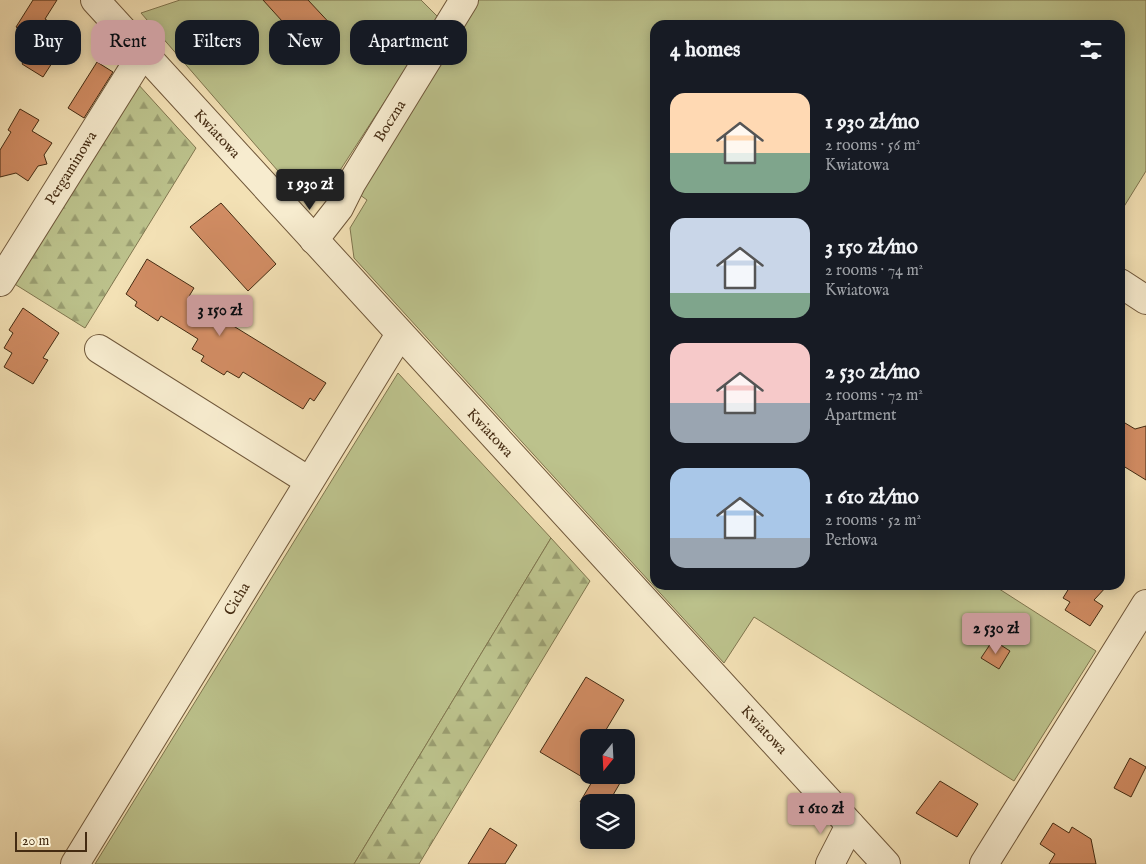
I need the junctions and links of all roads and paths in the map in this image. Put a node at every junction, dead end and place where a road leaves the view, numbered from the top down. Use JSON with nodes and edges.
{"nodes":[{"id":1,"x":95,"y":0,"type":"edge"},
{"id":2,"x":464,"y":0,"type":"edge"},
{"id":3,"x":113,"y":20,"type":"edge"},
{"id":4,"x":137,"y":65,"type":"edge"},
{"id":5,"x":153,"y":65,"type":"edge"},
{"id":6,"x":314,"y":240,"type":"junction"},
{"id":7,"x":0,"y":282,"type":"edge"},
{"id":8,"x":1125,"y":286,"type":"edge"},
{"id":9,"x":1146,"y":300,"type":"edge"},
{"id":10,"x":400,"y":334,"type":"junction"},
{"id":11,"x":99,"y":349,"type":"dead end"},
{"id":12,"x":310,"y":481,"type":"junction"},
{"id":13,"x":1146,"y":604,"type":"edge"},
{"id":14,"x":850,"y":825,"type":"junction"},
{"id":15,"x":75,"y":864,"type":"edge"},
{"id":16,"x":830,"y":864,"type":"edge"},
{"id":17,"x":886,"y":864,"type":"edge"},
{"id":18,"x":984,"y":864,"type":"edge"}],
"edges":[{"from":1,"to":3,"type":"street","name":"Kwiatowa"},
{"from":2,"to":6,"type":"street","name":"Boczna"},
{"from":4,"to":7,"type":"street","name":"Pergaminowa"},
{"from":5,"to":6,"type":"street","name":"Kwiatowa"},
{"from":6,"to":10,"type":"street","name":"Kwiatowa"},
{"from":8,"to":9,"type":"street"},
{"from":10,"to":12,"type":"street","name":"Cicha"},
{"from":10,"to":14,"type":"street","name":"Kwiatowa"},
{"from":11,"to":12,"type":"street"},
{"from":12,"to":15,"type":"street","name":"Cicha"},
{"from":13,"to":18,"type":"street"},
{"from":14,"to":16,"type":"street"},
{"from":14,"to":17,"type":"street","name":"Kwiatowa"}]}
